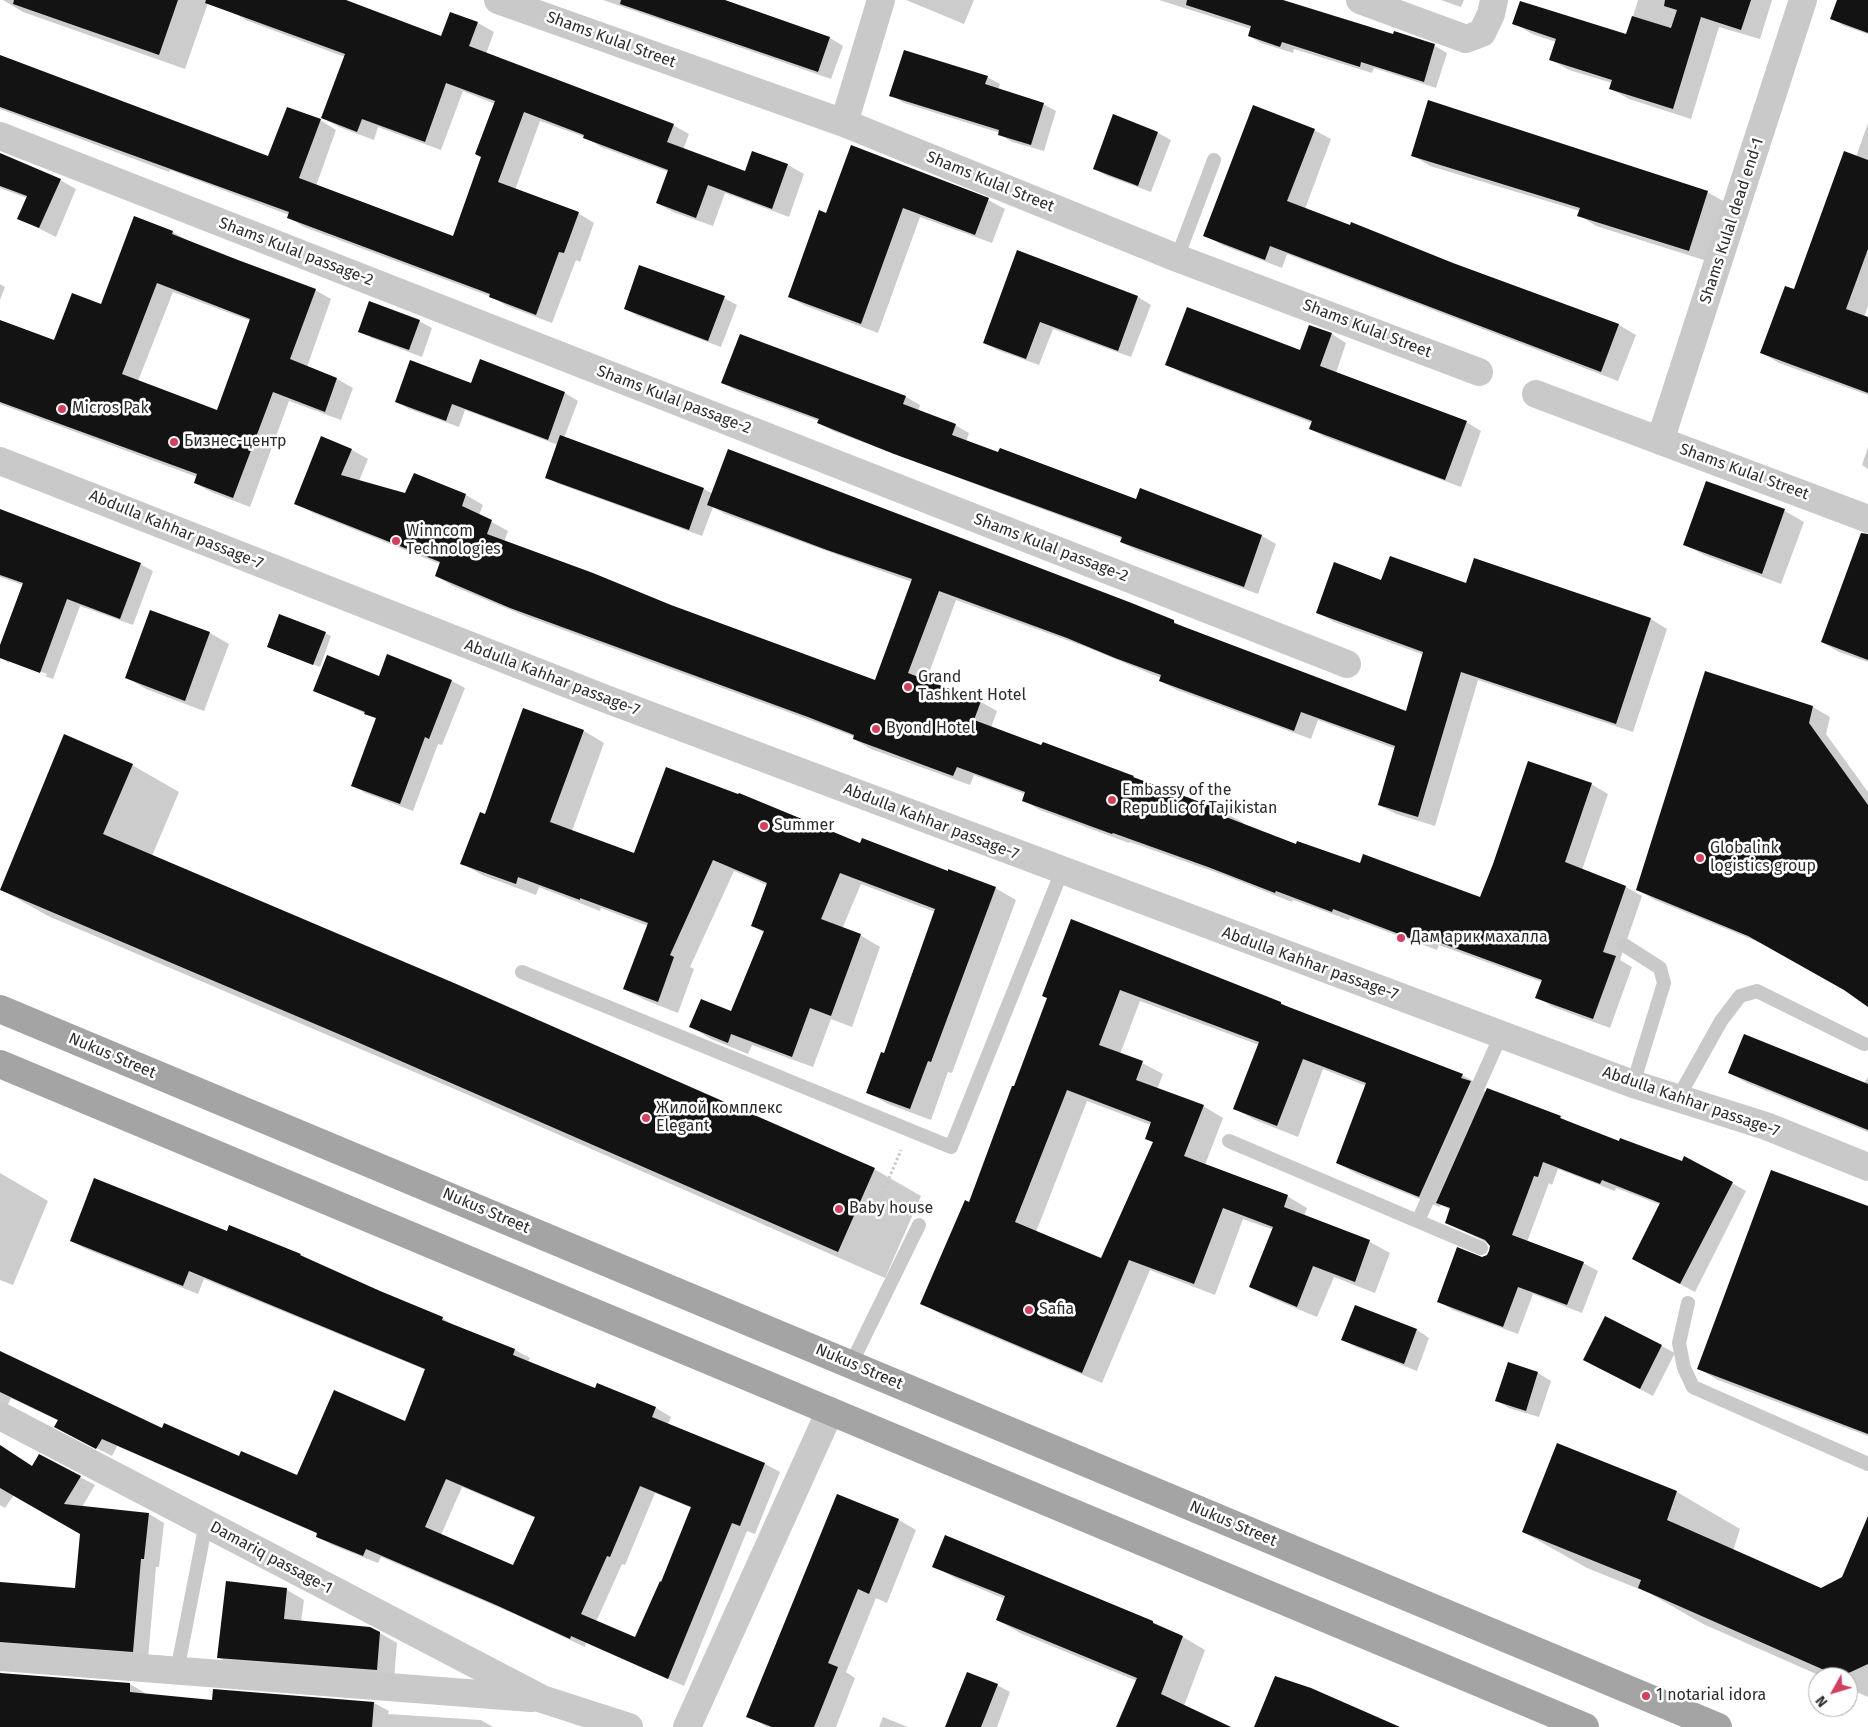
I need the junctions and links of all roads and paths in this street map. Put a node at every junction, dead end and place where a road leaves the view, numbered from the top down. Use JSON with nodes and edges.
{"nodes":[{"id":1,"x":498,"y":0,"type":"edge"},
{"id":2,"x":881,"y":0,"type":"edge"},
{"id":3,"x":1360,"y":0,"type":"edge"},
{"id":4,"x":1494,"y":0,"type":"edge"},
{"id":5,"x":1803,"y":0,"type":"edge"},
{"id":6,"x":844,"y":123,"type":"junction"},
{"id":7,"x":0,"y":136,"type":"edge"},
{"id":8,"x":1214,"y":160,"type":"dead end"},
{"id":9,"x":1177,"y":258,"type":"junction"},
{"id":10,"x":1479,"y":372,"type":"dead end"},
{"id":11,"x":1536,"y":394,"type":"dead end"},
{"id":12,"x":1660,"y":441,"type":"junction"},
{"id":13,"x":0,"y":460,"type":"edge"},
{"id":14,"x":1868,"y":519,"type":"edge"},
{"id":15,"x":1347,"y":664,"type":"dead end"},
{"id":16,"x":1062,"y":871,"type":"junction"},
{"id":17,"x":1624,"y":945,"type":"dead end"},
{"id":18,"x":522,"y":972,"type":"dead end"},
{"id":19,"x":0,"y":1009,"type":"edge"},
{"id":20,"x":1501,"y":1035,"type":"junction"},
{"id":21,"x":1864,"y":1044,"type":"dead end"},
{"id":22,"x":0,"y":1064,"type":"edge"},
{"id":23,"x":1633,"y":1084,"type":"junction"},
{"id":24,"x":1678,"y":1098,"type":"junction"},
{"id":25,"x":909,"y":1131,"type":"junction"},
{"id":26,"x":1229,"y":1142,"type":"dead end"},
{"id":27,"x":1868,"y":1167,"type":"edge"},
{"id":28,"x":1418,"y":1221,"type":"junction"},
{"id":29,"x":919,"y":1225,"type":"joint"},
{"id":30,"x":1481,"y":1248,"type":"dead end"},
{"id":31,"x":1688,"y":1303,"type":"dead end"},
{"id":32,"x":852,"y":1364,"type":"junction"},
{"id":33,"x":830,"y":1411,"type":"junction"},
{"id":34,"x":0,"y":1416,"type":"edge"},
{"id":35,"x":1868,"y":1464,"type":"edge"},
{"id":36,"x":206,"y":1523,"type":"junction"},
{"id":37,"x":0,"y":1657,"type":"edge"},
{"id":38,"x":177,"y":1671,"type":"junction"},
{"id":39,"x":542,"y":1699,"type":"junction"},
{"id":40,"x":1575,"y":1725,"type":"edge"},
{"id":41,"x":629,"y":1727,"type":"edge"},
{"id":42,"x":687,"y":1727,"type":"edge"},
{"id":43,"x":1718,"y":1727,"type":"edge"}],
"edges":[{"from":1,"to":6,"type":"street","name":"Shams Kulal Street"},
{"from":2,"to":6,"type":"street"},
{"from":3,"to":4,"type":"street"},
{"from":5,"to":12,"type":"street","name":"Shams Kulal dead end-1"},
{"from":6,"to":9,"type":"street","name":"Shams Kulal Street"},
{"from":7,"to":15,"type":"street","name":"Shams Kulal passage-2"},
{"from":8,"to":9,"type":"lane"},
{"from":9,"to":10,"type":"street","name":"Shams Kulal Street"},
{"from":11,"to":12,"type":"street","name":"Shams Kulal Street"},
{"from":12,"to":14,"type":"street","name":"Shams Kulal Street"},
{"from":13,"to":16,"type":"street","name":"Abdulla Kahhar passage-7"},
{"from":16,"to":20,"type":"street","name":"Abdulla Kahhar passage-7"},
{"from":16,"to":25,"type":"lane"},
{"from":17,"to":23,"type":"lane"},
{"from":18,"to":25,"type":"lane"},
{"from":19,"to":32,"type":"main road","name":"Nukus Street"},
{"from":20,"to":23,"type":"street","name":"Abdulla Kahhar passage-7"},
{"from":20,"to":28,"type":"lane"},
{"from":21,"to":24,"type":"lane"},
{"from":22,"to":33,"type":"main road"},
{"from":23,"to":24,"type":"street","name":"Abdulla Kahhar passage-7"},
{"from":24,"to":27,"type":"street","name":"Abdulla Kahhar passage-7"},
{"from":25,"to":29,"type":"path"},
{"from":26,"to":28,"type":"lane"},
{"from":28,"to":30,"type":"lane"},
{"from":29,"to":32,"type":"lane"},
{"from":31,"to":35,"type":"lane"},
{"from":32,"to":43,"type":"main road","name":"Nukus Street"},
{"from":33,"to":40,"type":"main road"},
{"from":33,"to":42,"type":"street"},
{"from":34,"to":36,"type":"street","name":"Damariq passage-1"},
{"from":36,"to":38,"type":"lane"},
{"from":36,"to":39,"type":"street","name":"Damariq passage-1"},
{"from":37,"to":38,"type":"street","name":"Damariq passage-1"},
{"from":38,"to":39,"type":"street","name":"Damariq passage-1"},
{"from":39,"to":41,"type":"street","name":"Damariq passage-1"}]}
